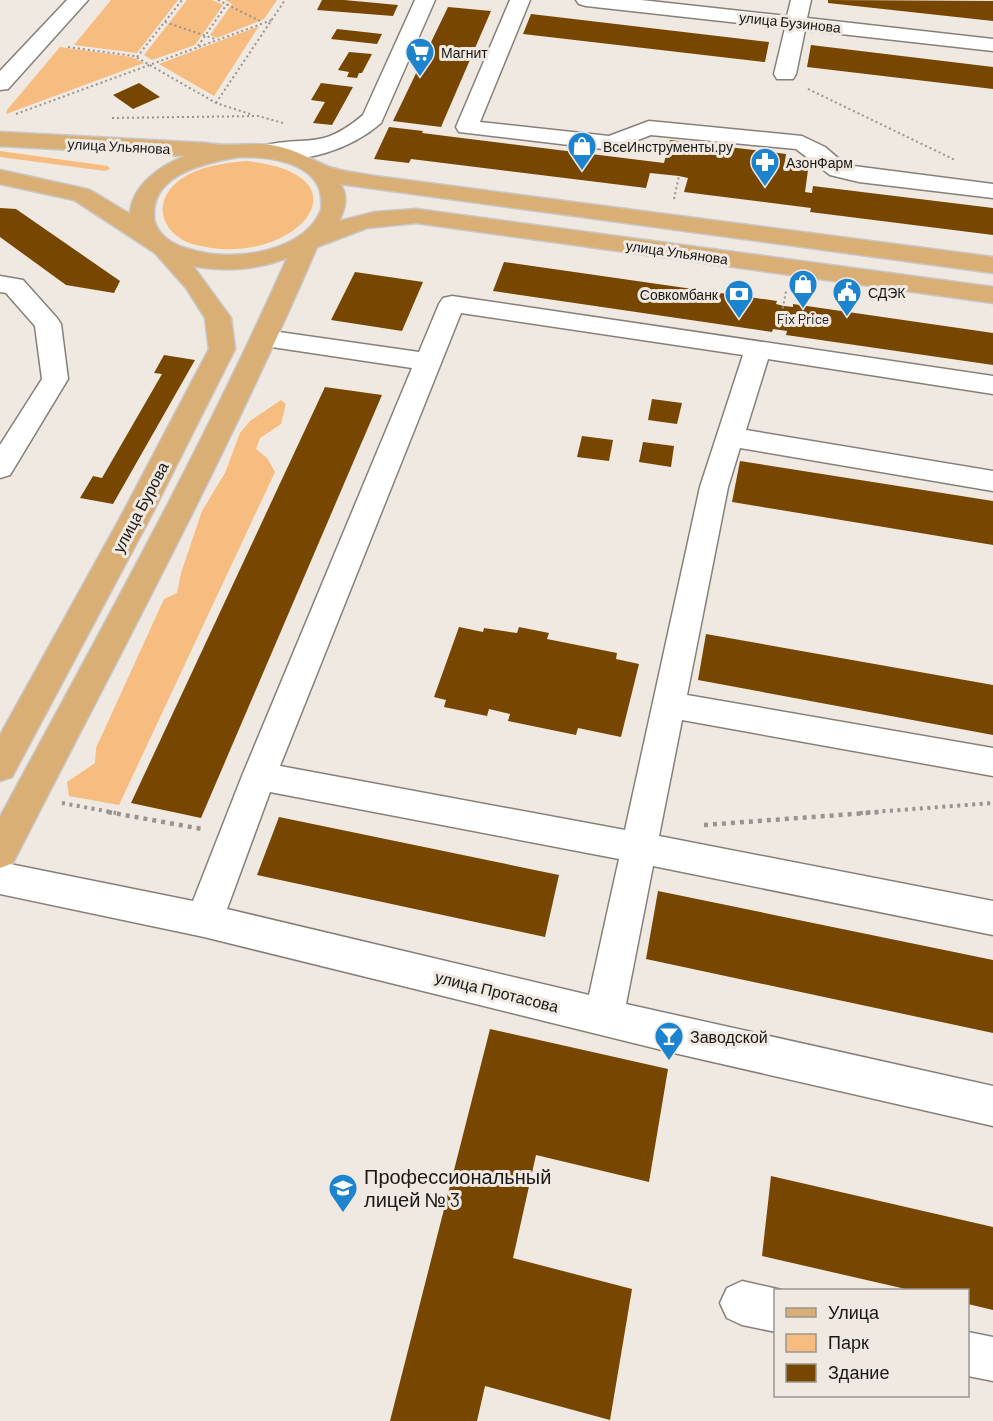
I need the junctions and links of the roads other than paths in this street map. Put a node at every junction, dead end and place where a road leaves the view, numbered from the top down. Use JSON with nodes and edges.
{"nodes":[{"id":1,"x":78,"y":0,"type":"edge"},
{"id":2,"x":425,"y":0,"type":"edge"},
{"id":3,"x":520,"y":0,"type":"edge"},
{"id":4,"x":586,"y":0,"type":"edge"},
{"id":5,"x":801,"y":0,"type":"edge"},
{"id":6,"x":796,"y":23,"type":"junction"},
{"id":7,"x":993,"y":45,"type":"edge"},
{"id":8,"x":785,"y":74,"type":"road end"},
{"id":9,"x":0,"y":84,"type":"edge"},
{"id":10,"x":0,"y":139,"type":"edge"},
{"id":11,"x":238,"y":150,"type":"junction"},
{"id":12,"x":270,"y":152,"type":"junction"},
{"id":13,"x":320,"y":172,"type":"junction"},
{"id":14,"x":0,"y":177,"type":"edge"},
{"id":15,"x":993,"y":191,"type":"edge"},
{"id":16,"x":307,"y":241,"type":"junction"},
{"id":17,"x":157,"y":243,"type":"junction"},
{"id":18,"x":993,"y":265,"type":"edge"},
{"id":19,"x":4,"y":281,"type":"edge"},
{"id":20,"x":993,"y":295,"type":"edge"},
{"id":21,"x":265,"y":338,"type":"junction"},
{"id":22,"x":766,"y":350,"type":"junction"},
{"id":23,"x":428,"y":362,"type":"junction"},
{"id":24,"x":993,"y":385,"type":"edge"},
{"id":25,"x":730,"y":437,"type":"junction"},
{"id":26,"x":0,"y":468,"type":"edge"},
{"id":27,"x":993,"y":481,"type":"edge"},
{"id":28,"x":670,"y":705,"type":"junction"},
{"id":29,"x":4,"y":752,"type":"edge"},
{"id":30,"x":993,"y":762,"type":"edge"},
{"id":31,"x":259,"y":776,"type":"junction"},
{"id":32,"x":640,"y":848,"type":"junction"},
{"id":33,"x":0,"y":852,"type":"edge"},
{"id":34,"x":0,"y":878,"type":"edge"},
{"id":35,"x":993,"y":918,"type":"edge"},
{"id":36,"x":204,"y":920,"type":"junction"},
{"id":37,"x":604,"y":1017,"type":"junction"},
{"id":38,"x":993,"y":1106,"type":"edge"},
{"id":39,"x":969,"y":1354,"type":"edge"},
{"id":40,"x":993,"y":1359,"type":"edge"}],
"edges":[{"from":1,"to":9,"type":"street"},
{"from":2,"to":12,"type":"street"},
{"from":3,"to":15,"type":"street"},
{"from":4,"to":6,"type":"street","name":"улица Бузинова"},
{"from":5,"to":6,"type":"street"},
{"from":6,"to":7,"type":"street","name":"улица Бузинова"},
{"from":6,"to":8,"type":"street"},
{"from":10,"to":11,"type":"main road","name":"улица Ульянова"},
{"from":11,"to":12,"type":"main road"},
{"from":11,"to":17,"type":"main road"},
{"from":12,"to":13,"type":"main road"},
{"from":13,"to":16,"type":"main road"},
{"from":13,"to":18,"type":"main road","name":"улица Ульянова"},
{"from":14,"to":17,"type":"main road"},
{"from":16,"to":17,"type":"main road"},
{"from":16,"to":20,"type":"main road","name":"улица Ульянова"},
{"from":16,"to":21,"type":"main road"},
{"from":17,"to":29,"type":"main road","name":"улица Бурова"},
{"from":19,"to":26,"type":"street"},
{"from":21,"to":23,"type":"street"},
{"from":21,"to":33,"type":"main road"},
{"from":22,"to":23,"type":"street"},
{"from":22,"to":24,"type":"street"},
{"from":22,"to":25,"type":"street"},
{"from":23,"to":31,"type":"street"},
{"from":25,"to":27,"type":"street"},
{"from":25,"to":28,"type":"street"},
{"from":28,"to":30,"type":"street"},
{"from":28,"to":32,"type":"street"},
{"from":31,"to":32,"type":"street"},
{"from":31,"to":36,"type":"street"},
{"from":32,"to":35,"type":"street"},
{"from":32,"to":37,"type":"street"},
{"from":34,"to":36,"type":"street","name":"улица Протасова"},
{"from":36,"to":37,"type":"street","name":"улица Протасова"},
{"from":37,"to":38,"type":"street","name":"улица Протасова"},
{"from":39,"to":40,"type":"street"}]}
